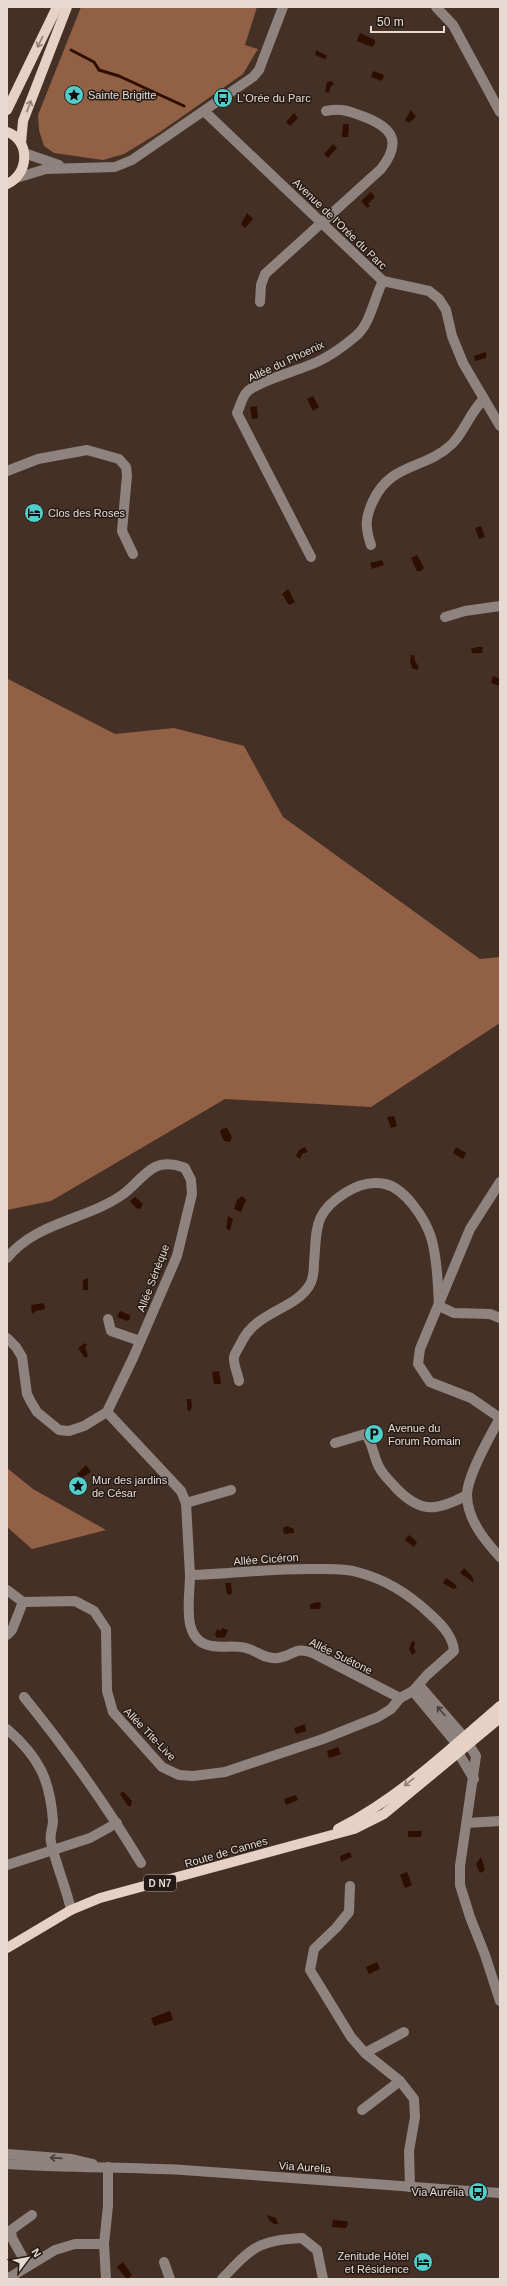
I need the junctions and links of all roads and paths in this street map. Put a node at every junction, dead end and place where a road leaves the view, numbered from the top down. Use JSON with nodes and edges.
{"nodes":[{"id":1,"x":57,"y":7,"type":"edge"},
{"id":2,"x":67,"y":7,"type":"edge"},
{"id":3,"x":283,"y":7,"type":"edge"},
{"id":4,"x":436,"y":7,"type":"edge"},
{"id":5,"x":497,"y":98,"type":"edge"},
{"id":6,"x":7,"y":110,"type":"edge"},
{"id":7,"x":204,"y":111,"type":"junction"},
{"id":8,"x":326,"y":111,"type":"dead end"},
{"id":9,"x":500,"y":112,"type":"edge"},
{"id":10,"x":7,"y":132,"type":"edge"},
{"id":11,"x":23,"y":148,"type":"junction"},
{"id":12,"x":65,"y":166,"type":"junction"},
{"id":13,"x":16,"y":178,"type":"junction"},
{"id":14,"x":7,"y":184,"type":"edge"},
{"id":15,"x":322,"y":224,"type":"junction"},
{"id":16,"x":383,"y":281,"type":"junction"},
{"id":17,"x":260,"y":302,"type":"dead end"},
{"id":18,"x":484,"y":399,"type":"junction"},
{"id":19,"x":500,"y":426,"type":"edge"},
{"id":20,"x":7,"y":471,"type":"edge"},
{"id":21,"x":371,"y":545,"type":"dead end"},
{"id":22,"x":133,"y":554,"type":"dead end"},
{"id":23,"x":311,"y":557,"type":"dead end"},
{"id":24,"x":500,"y":606,"type":"edge"},
{"id":25,"x":445,"y":617,"type":"dead end"},
{"id":26,"x":500,"y":1182,"type":"edge"},
{"id":27,"x":7,"y":1258,"type":"edge"},
{"id":28,"x":439,"y":1306,"type":"junction"},
{"id":29,"x":500,"y":1318,"type":"edge"},
{"id":30,"x":108,"y":1320,"type":"dead end"},
{"id":31,"x":7,"y":1338,"type":"edge"},
{"id":32,"x":140,"y":1341,"type":"junction"},
{"id":33,"x":239,"y":1381,"type":"dead end"},
{"id":34,"x":107,"y":1412,"type":"junction"},
{"id":35,"x":500,"y":1418,"type":"edge"},
{"id":36,"x":335,"y":1443,"type":"dead end"},
{"id":37,"x":231,"y":1490,"type":"dead end"},
{"id":38,"x":467,"y":1495,"type":"junction"},
{"id":39,"x":186,"y":1503,"type":"junction"},
{"id":40,"x":500,"y":1557,"type":"edge"},
{"id":41,"x":190,"y":1575,"type":"junction"},
{"id":42,"x":7,"y":1590,"type":"edge"},
{"id":43,"x":23,"y":1602,"type":"junction"},
{"id":44,"x":7,"y":1635,"type":"edge"},
{"id":45,"x":416,"y":1688,"type":"junction"},
{"id":46,"x":24,"y":1697,"type":"dead end"},
{"id":47,"x":400,"y":1698,"type":"junction"},
{"id":48,"x":498,"y":1712,"type":"edge"},
{"id":49,"x":7,"y":1729,"type":"edge"},
{"id":50,"x":462,"y":1745,"type":"junction"},
{"id":51,"x":474,"y":1779,"type":"junction"},
{"id":52,"x":500,"y":1821,"type":"edge"},
{"id":53,"x":117,"y":1823,"type":"junction"},
{"id":54,"x":467,"y":1823,"type":"junction"},
{"id":55,"x":320,"y":1838,"type":"junction"},
{"id":56,"x":53,"y":1850,"type":"junction"},
{"id":57,"x":141,"y":1863,"type":"dead end"},
{"id":58,"x":7,"y":1865,"type":"edge"},
{"id":59,"x":350,"y":1886,"type":"dead end"},
{"id":60,"x":71,"y":1910,"type":"junction"},
{"id":61,"x":7,"y":1948,"type":"edge"},
{"id":62,"x":500,"y":2001,"type":"edge"},
{"id":63,"x":404,"y":2032,"type":"dead end"},
{"id":64,"x":366,"y":2053,"type":"junction"},
{"id":65,"x":400,"y":2081,"type":"junction"},
{"id":66,"x":362,"y":2110,"type":"dead end"},
{"id":67,"x":7,"y":2154,"type":"edge"},
{"id":68,"x":7,"y":2164,"type":"edge"},
{"id":69,"x":108,"y":2167,"type":"junction"},
{"id":70,"x":410,"y":2187,"type":"junction"},
{"id":71,"x":500,"y":2193,"type":"edge"},
{"id":72,"x":32,"y":2215,"type":"dead end"},
{"id":73,"x":104,"y":2244,"type":"junction"},
{"id":74,"x":164,"y":2262,"type":"dead end"},
{"id":75,"x":24,"y":2272,"type":"edge"},
{"id":76,"x":8,"y":2279,"type":"edge"},
{"id":77,"x":106,"y":2279,"type":"edge"},
{"id":78,"x":170,"y":2279,"type":"edge"},
{"id":79,"x":222,"y":2279,"type":"edge"},
{"id":80,"x":323,"y":2279,"type":"edge"}],
"edges":[{"from":1,"to":6,"type":"main road","one_way":true},
{"from":11,"to":2,"type":"main road","one_way":true},
{"from":3,"to":7,"type":"street"},
{"from":4,"to":5,"type":"street"},
{"from":5,"to":9,"type":"street"},
{"from":7,"to":12,"type":"street"},
{"from":7,"to":15,"type":"street","name":"Avenue de l'Orée du Parc"},
{"from":8,"to":15,"type":"street"},
{"from":10,"to":11,"type":"main road"},
{"from":11,"to":12,"type":"street"},
{"from":11,"to":13,"type":"main road"},
{"from":12,"to":13,"type":"street"},
{"from":13,"to":14,"type":"main road"},
{"from":15,"to":16,"type":"street","name":"Avenue de l'Orée du Parc"},
{"from":15,"to":17,"type":"street"},
{"from":16,"to":18,"type":"street","name":"Avenue de l'Orée du Parc"},
{"from":16,"to":23,"type":"street","name":"Allée du Phoenix"},
{"from":18,"to":19,"type":"street","name":"Avenue de l'Orée du Parc"},
{"from":18,"to":21,"type":"street"},
{"from":20,"to":22,"type":"street"},
{"from":24,"to":25,"type":"street"},
{"from":26,"to":28,"type":"street"},
{"from":27,"to":32,"type":"street","name":"Allée Sénèque"},
{"from":28,"to":29,"type":"street"},
{"from":28,"to":33,"type":"street"},
{"from":28,"to":35,"type":"street"},
{"from":30,"to":32,"type":"street"},
{"from":31,"to":34,"type":"street"},
{"from":32,"to":34,"type":"street","name":"Allée Sénèque"},
{"from":34,"to":39,"type":"street"},
{"from":35,"to":38,"type":"street"},
{"from":36,"to":38,"type":"street"},
{"from":37,"to":39,"type":"street"},
{"from":38,"to":40,"type":"street"},
{"from":39,"to":41,"type":"street"},
{"from":41,"to":45,"type":"street","name":"Allée Cicéron"},
{"from":41,"to":47,"type":"street","name":"Allée Suétone"},
{"from":42,"to":43,"type":"street"},
{"from":43,"to":44,"type":"street"},
{"from":43,"to":47,"type":"street","name":"Allée Tite-Live"},
{"from":45,"to":47,"type":"street","name":"Allée Tite-Live"},
{"from":45,"to":50,"type":"street"},
{"from":46,"to":53,"type":"street"},
{"from":48,"to":50,"type":"main road","name":"Route de Cannes","number":"D N7"},
{"from":49,"to":56,"type":"street"},
{"from":50,"to":51,"type":"street"},
{"from":50,"to":51,"type":"street"},
{"from":50,"to":55,"type":"main road","name":"Route de Cannes","number":"D N7","one_way":true},
{"from":50,"to":55,"type":"main road","name":"Route de Cannes","number":"D N7"},
{"from":51,"to":54,"type":"street"},
{"from":52,"to":54,"type":"street"},
{"from":53,"to":56,"type":"street"},
{"from":53,"to":57,"type":"street"},
{"from":54,"to":62,"type":"street"},
{"from":55,"to":60,"type":"main road","name":"Route de Cannes","number":"D N7"},
{"from":56,"to":58,"type":"street"},
{"from":56,"to":60,"type":"street"},
{"from":59,"to":64,"type":"street"},
{"from":60,"to":61,"type":"main road","name":"Route de Cannes","number":"D N7"},
{"from":63,"to":64,"type":"street"},
{"from":64,"to":65,"type":"street"},
{"from":65,"to":66,"type":"street"},
{"from":65,"to":70,"type":"street"},
{"from":69,"to":67,"type":"street","name":"Via Aurelia","one_way":true},
{"from":68,"to":69,"type":"street","name":"Via Aurelia"},
{"from":69,"to":70,"type":"street","name":"Via Aurelia"},
{"from":69,"to":73,"type":"street"},
{"from":70,"to":71,"type":"street","name":"Via Aurelia"},
{"from":72,"to":75,"type":"street"},
{"from":73,"to":75,"type":"street"},
{"from":73,"to":77,"type":"street"},
{"from":74,"to":78,"type":"street"},
{"from":75,"to":76,"type":"street"},
{"from":79,"to":80,"type":"street"}]}
